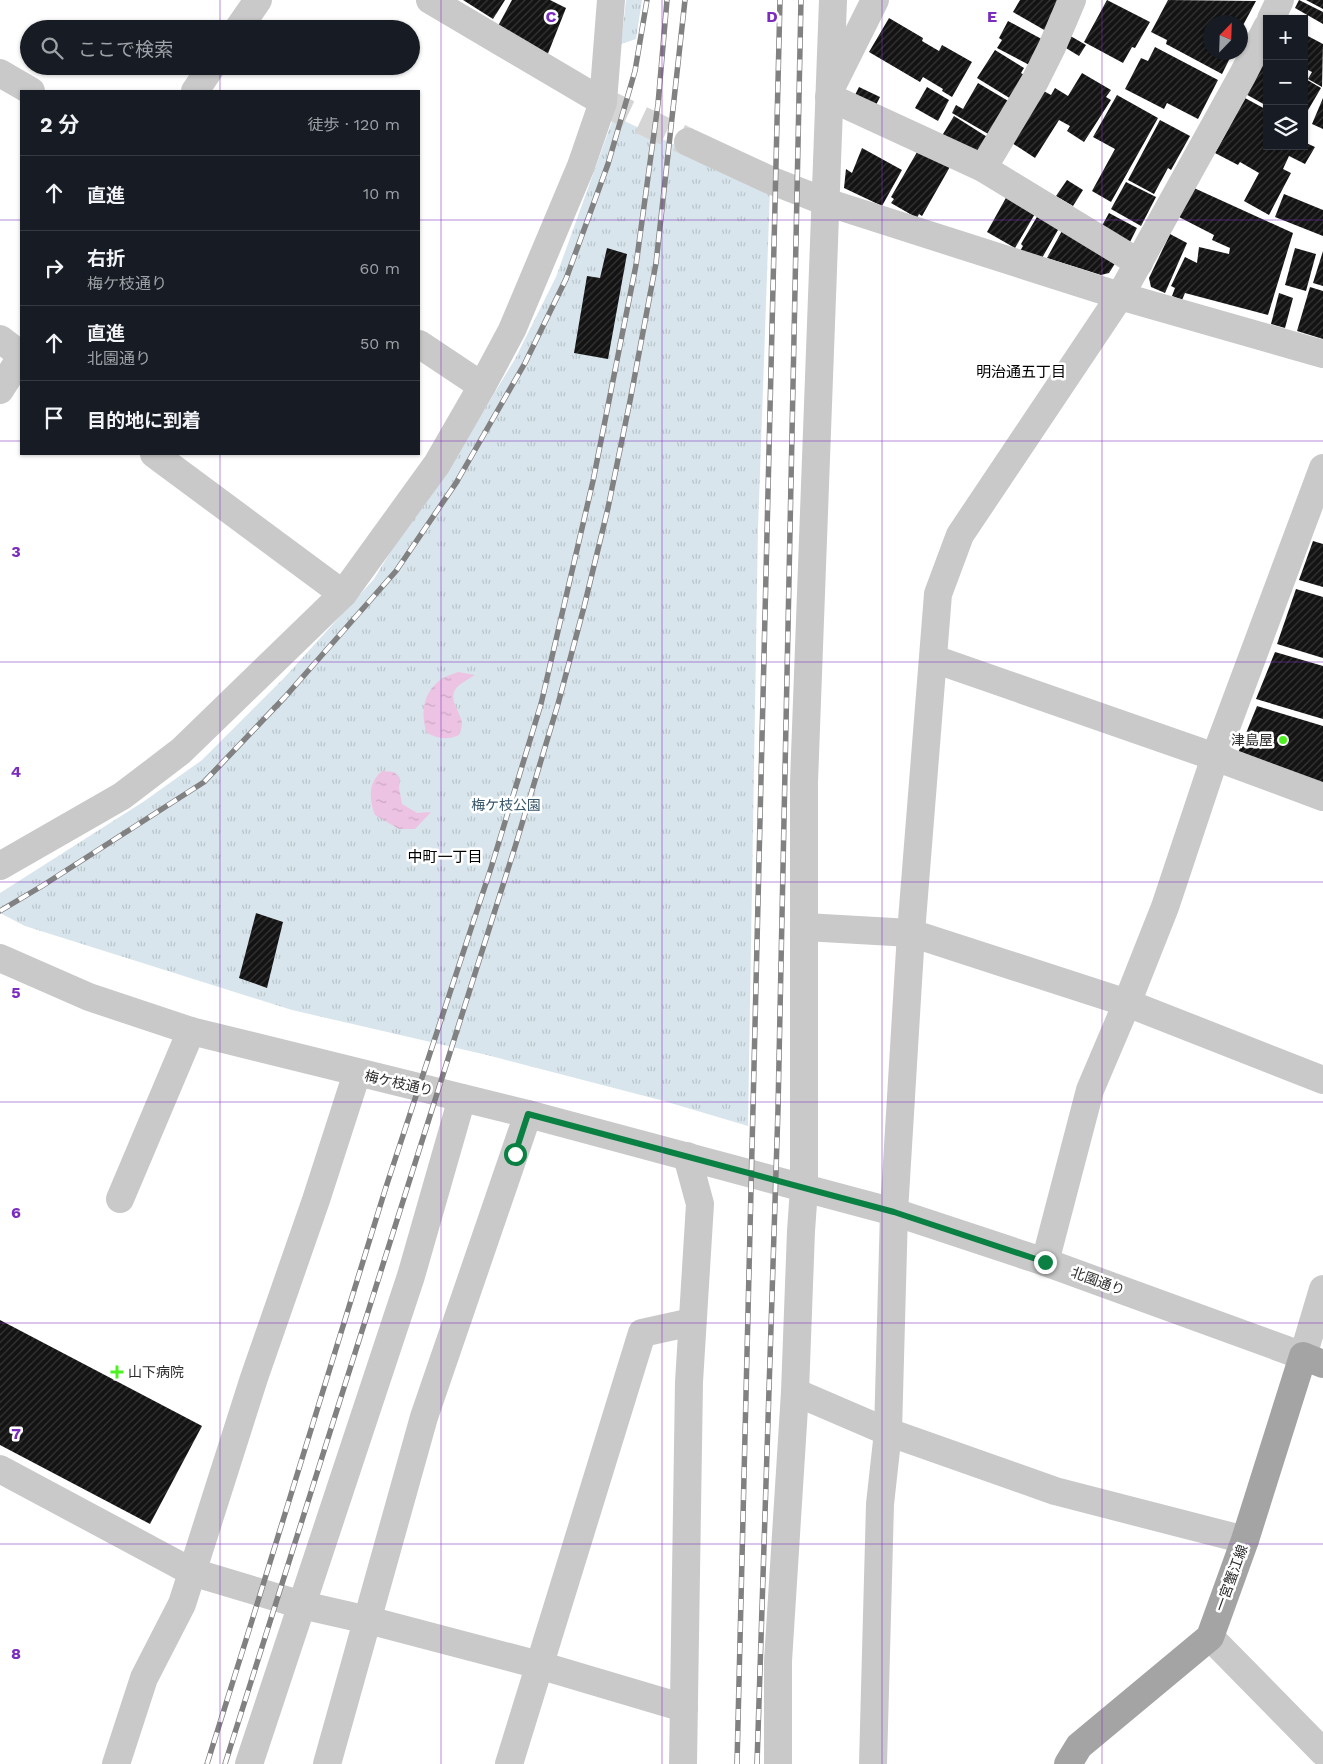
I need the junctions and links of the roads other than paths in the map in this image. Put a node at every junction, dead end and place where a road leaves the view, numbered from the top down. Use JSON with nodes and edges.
{"nodes":[{"id":1,"x":258,"y":0,"type":"edge"},
{"id":2,"x":430,"y":0,"type":"edge"},
{"id":3,"x":612,"y":0,"type":"edge"},
{"id":4,"x":833,"y":0,"type":"edge"},
{"id":5,"x":875,"y":0,"type":"edge"},
{"id":6,"x":1072,"y":0,"type":"edge"},
{"id":7,"x":1280,"y":0,"type":"edge"},
{"id":8,"x":1273,"y":15,"type":"edge"},
{"id":9,"x":244,"y":20,"type":"edge"},
{"id":10,"x":1263,"y":35,"type":"edge"},
{"id":11,"x":0,"y":73,"type":"edge"},
{"id":12,"x":206,"y":75,"type":"edge"},
{"id":13,"x":29,"y":90,"type":"edge"},
{"id":14,"x":196,"y":90,"type":"edge"},
{"id":15,"x":829,"y":94,"type":"junction"},
{"id":16,"x":604,"y":102,"type":"junction"},
{"id":17,"x":688,"y":142,"type":"tunnel mouth"},
{"id":18,"x":983,"y":168,"type":"junction"},
{"id":19,"x":826,"y":202,"type":"junction"},
{"id":20,"x":1138,"y":263,"type":"junction"},
{"id":21,"x":1120,"y":296,"type":"junction"},
{"id":22,"x":0,"y":339,"type":"edge"},
{"id":23,"x":420,"y":345,"type":"edge"},
{"id":24,"x":1323,"y":354,"type":"edge"},
{"id":25,"x":20,"y":355,"type":"edge"},
{"id":26,"x":20,"y":358,"type":"edge"},
{"id":27,"x":482,"y":386,"type":"junction"},
{"id":28,"x":0,"y":390,"type":"edge"},
{"id":29,"x":155,"y":455,"type":"edge"},
{"id":30,"x":1323,"y":468,"type":"edge"},
{"id":31,"x":343,"y":594,"type":"junction"},
{"id":32,"x":934,"y":660,"type":"junction"},
{"id":33,"x":1215,"y":757,"type":"junction"},
{"id":34,"x":1323,"y":797,"type":"edge"},
{"id":35,"x":0,"y":866,"type":"edge"},
{"id":36,"x":805,"y":927,"type":"junction"},
{"id":37,"x":911,"y":933,"type":"junction"},
{"id":38,"x":0,"y":958,"type":"edge"},
{"id":39,"x":1127,"y":1003,"type":"junction"},
{"id":40,"x":191,"y":1031,"type":"junction"},
{"id":41,"x":357,"y":1073,"type":"junction"},
{"id":42,"x":1323,"y":1080,"type":"edge"},
{"id":43,"x":462,"y":1098,"type":"junction"},
{"id":44,"x":528,"y":1114,"type":"junction"},
{"id":45,"x":687,"y":1156,"type":"junction"},
{"id":46,"x":804,"y":1189,"type":"junction"},
{"id":47,"x":120,"y":1199,"type":"dead end"},
{"id":48,"x":894,"y":1212,"type":"junction"},
{"id":49,"x":1045,"y":1262,"type":"junction"},
{"id":50,"x":1323,"y":1289,"type":"edge"},
{"id":51,"x":692,"y":1322,"type":"junction"},
{"id":52,"x":1313,"y":1360,"type":"edge"},
{"id":53,"x":795,"y":1392,"type":"junction"},
{"id":54,"x":888,"y":1432,"type":"junction"},
{"id":55,"x":0,"y":1469,"type":"edge"},
{"id":56,"x":1245,"y":1540,"type":"junction"},
{"id":57,"x":192,"y":1572,"type":"junction"},
{"id":58,"x":302,"y":1605,"type":"junction"},
{"id":59,"x":368,"y":1620,"type":"junction"},
{"id":60,"x":1210,"y":1637,"type":"junction"},
{"id":61,"x":539,"y":1665,"type":"junction"},
{"id":62,"x":684,"y":1708,"type":"junction"},
{"id":63,"x":1323,"y":1752,"type":"edge"},
{"id":64,"x":116,"y":1764,"type":"edge"},
{"id":65,"x":249,"y":1764,"type":"edge"},
{"id":66,"x":327,"y":1764,"type":"edge"},
{"id":67,"x":509,"y":1764,"type":"edge"},
{"id":68,"x":683,"y":1764,"type":"edge"},
{"id":69,"x":778,"y":1764,"type":"edge"},
{"id":70,"x":873,"y":1764,"type":"edge"},
{"id":71,"x":1068,"y":1764,"type":"edge"}],
"edges":[{"from":1,"to":9,"type":"street"},
{"from":2,"to":16,"type":"street"},
{"from":3,"to":16,"type":"street"},
{"from":4,"to":15,"type":"street"},
{"from":5,"to":15,"type":"street"},
{"from":6,"to":18,"type":"street"},
{"from":7,"to":8,"type":"street"},
{"from":10,"to":20,"type":"street"},
{"from":11,"to":13,"type":"street"},
{"from":12,"to":14,"type":"street"},
{"from":15,"to":18,"type":"street"},
{"from":15,"to":19,"type":"street"},
{"from":16,"to":27,"type":"street"},
{"from":17,"to":19,"type":"street"},
{"from":18,"to":20,"type":"street"},
{"from":19,"to":21,"type":"street"},
{"from":19,"to":36,"type":"street"},
{"from":20,"to":21,"type":"street"},
{"from":21,"to":24,"type":"street"},
{"from":21,"to":32,"type":"street"},
{"from":22,"to":25,"type":"street"},
{"from":23,"to":27,"type":"street"},
{"from":26,"to":28,"type":"street"},
{"from":27,"to":31,"type":"street"},
{"from":29,"to":31,"type":"street"},
{"from":30,"to":33,"type":"street"},
{"from":31,"to":35,"type":"street"},
{"from":32,"to":33,"type":"street"},
{"from":32,"to":37,"type":"street"},
{"from":33,"to":34,"type":"street"},
{"from":33,"to":39,"type":"street"},
{"from":36,"to":37,"type":"street"},
{"from":36,"to":46,"type":"street"},
{"from":37,"to":39,"type":"street"},
{"from":37,"to":48,"type":"street"},
{"from":38,"to":40,"type":"street","name":"梅ケ枝通り"},
{"from":39,"to":42,"type":"street"},
{"from":39,"to":49,"type":"street"},
{"from":40,"to":41,"type":"street","name":"梅ケ枝通り"},
{"from":40,"to":47,"type":"street"},
{"from":41,"to":43,"type":"street","name":"梅ケ枝通り"},
{"from":41,"to":57,"type":"street"},
{"from":43,"to":44,"type":"street","name":"梅ケ枝通り"},
{"from":43,"to":58,"type":"street"},
{"from":44,"to":45,"type":"street","name":"梅ケ枝通り"},
{"from":44,"to":59,"type":"street"},
{"from":45,"to":46,"type":"street","name":"梅ケ枝通り"},
{"from":45,"to":51,"type":"street"},
{"from":46,"to":48,"type":"street","name":"北園通り"},
{"from":46,"to":53,"type":"street"},
{"from":48,"to":49,"type":"street","name":"北園通り"},
{"from":48,"to":54,"type":"street"},
{"from":49,"to":52,"type":"street","name":"北園通り"},
{"from":50,"to":52,"type":"street"},
{"from":51,"to":61,"type":"street"},
{"from":51,"to":62,"type":"street"},
{"from":52,"to":56,"type":"main road","name":"一宮蟹江線"},
{"from":53,"to":54,"type":"street"},
{"from":53,"to":69,"type":"street"},
{"from":54,"to":56,"type":"street"},
{"from":54,"to":70,"type":"street"},
{"from":55,"to":57,"type":"street"},
{"from":56,"to":60,"type":"main road","name":"一宮蟹江線"},
{"from":57,"to":58,"type":"street"},
{"from":57,"to":64,"type":"street"},
{"from":58,"to":59,"type":"street"},
{"from":58,"to":65,"type":"street"},
{"from":59,"to":61,"type":"street"},
{"from":59,"to":66,"type":"street"},
{"from":60,"to":63,"type":"street"},
{"from":60,"to":71,"type":"main road"},
{"from":61,"to":62,"type":"street"},
{"from":61,"to":67,"type":"street"},
{"from":62,"to":68,"type":"street"}]}
